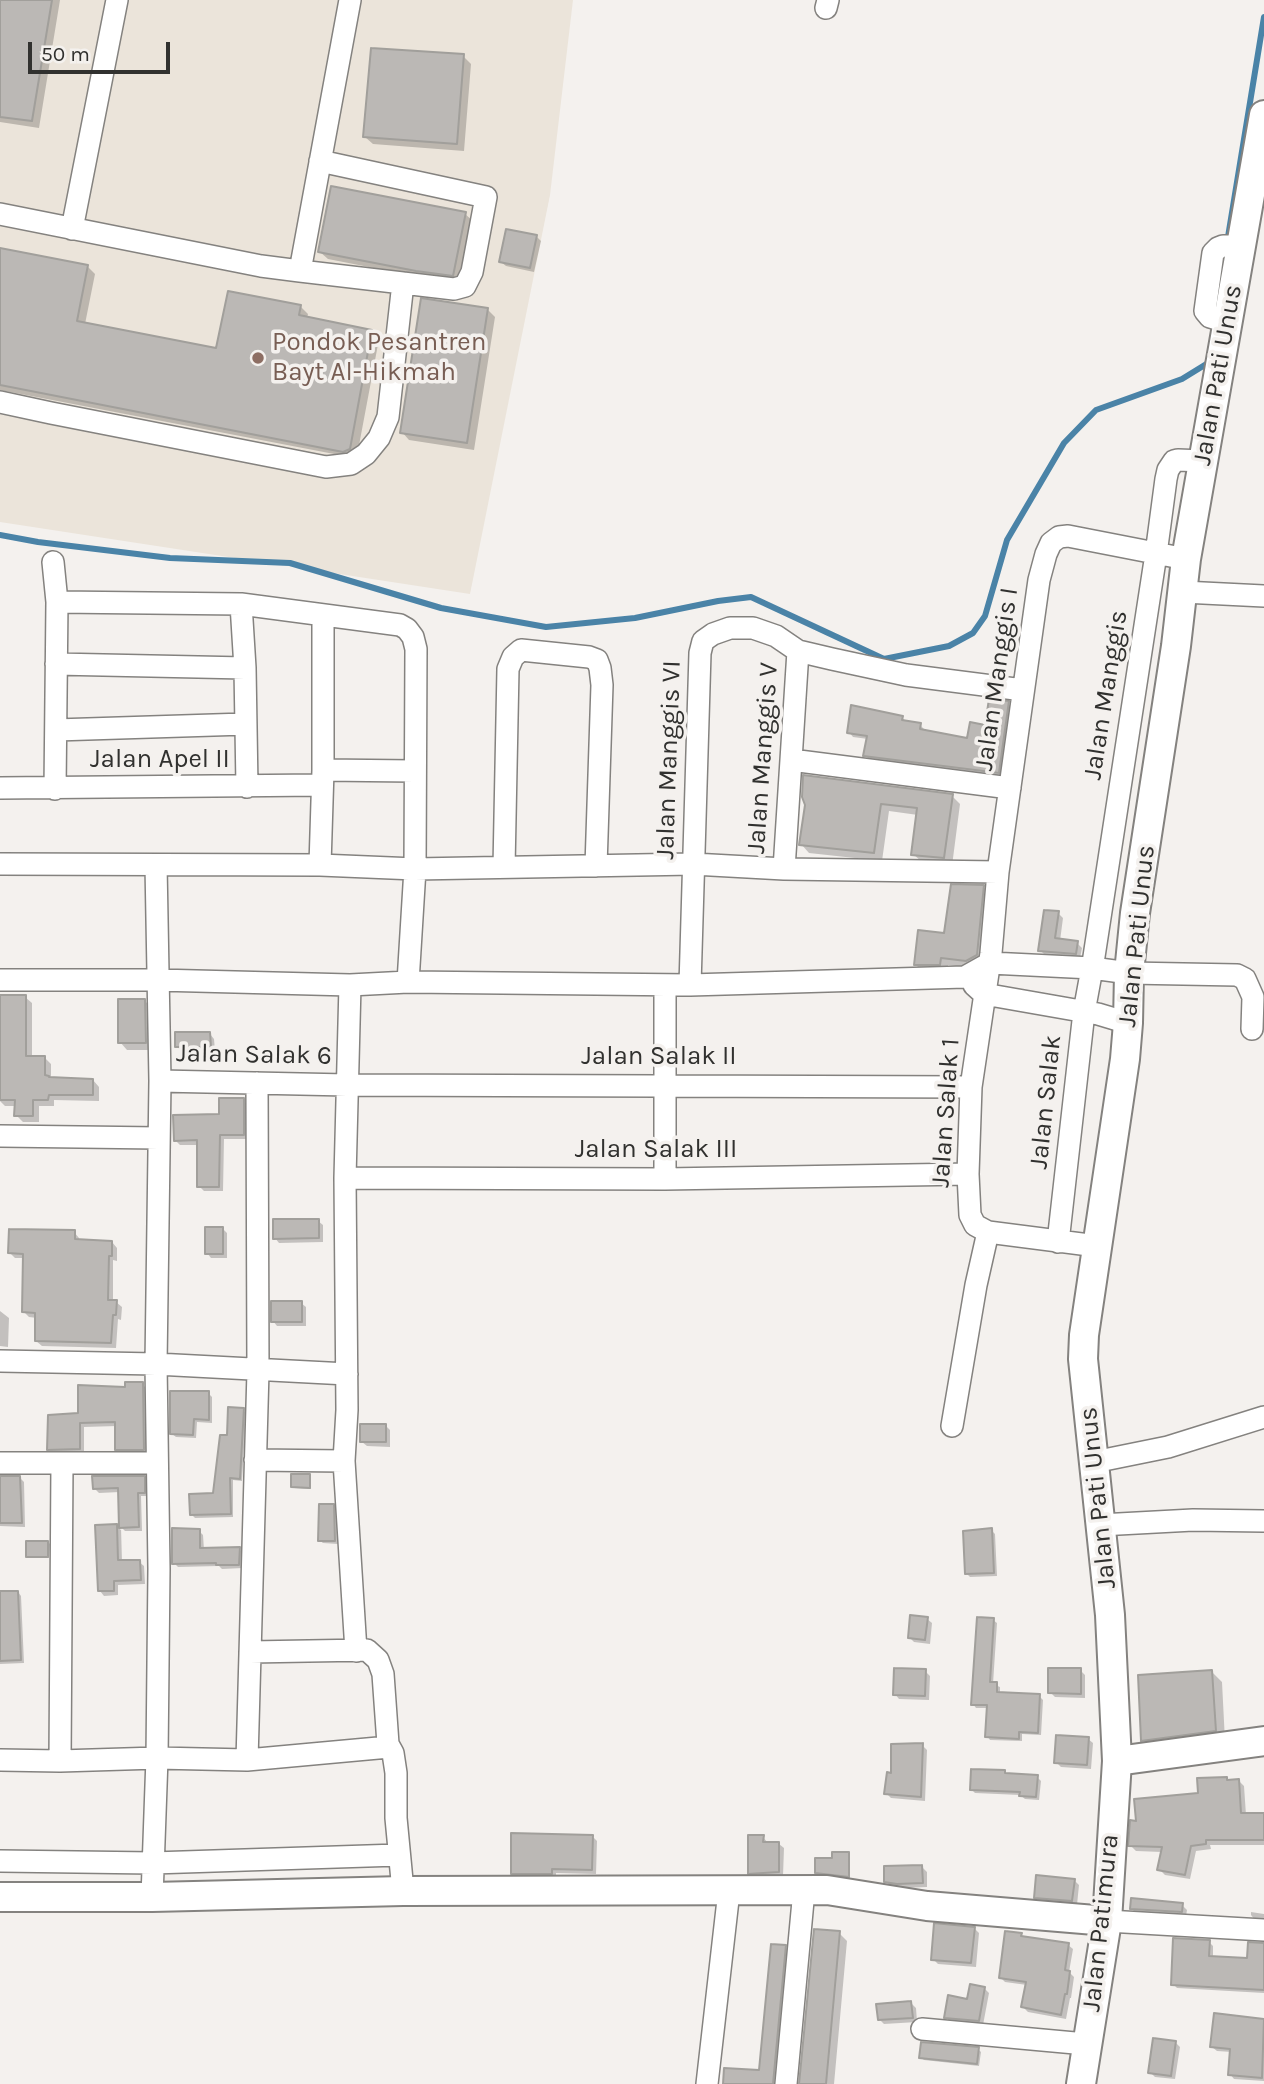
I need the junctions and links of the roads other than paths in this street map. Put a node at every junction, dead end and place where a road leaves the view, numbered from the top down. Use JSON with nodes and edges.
{"nodes":[{"id":1,"x":117,"y":0,"type":"edge"},
{"id":2,"x":350,"y":0,"type":"edge"},
{"id":3,"x":1264,"y":115,"type":"edge"},
{"id":4,"x":320,"y":161,"type":"junction"},
{"id":5,"x":0,"y":214,"type":"edge"},
{"id":6,"x":72,"y":229,"type":"junction"},
{"id":7,"x":300,"y":271,"type":"junction"},
{"id":8,"x":403,"y":283,"type":"junction"},
{"id":9,"x":0,"y":402,"type":"edge"},
{"id":10,"x":1171,"y":556,"type":"junction"},
{"id":11,"x":53,"y":562,"type":"dead end"},
{"id":12,"x":1182,"y":592,"type":"junction"},
{"id":13,"x":1264,"y":596,"type":"edge"},
{"id":14,"x":57,"y":602,"type":"junction"},
{"id":15,"x":241,"y":604,"type":"junction"},
{"id":16,"x":323,"y":616,"type":"junction"},
{"id":17,"x":798,"y":651,"type":"junction"},
{"id":18,"x":57,"y":664,"type":"junction"},
{"id":19,"x":246,"y":668,"type":"junction"},
{"id":20,"x":1023,"y":690,"type":"junction"},
{"id":21,"x":245,"y":724,"type":"junction"},
{"id":22,"x":56,"y":730,"type":"junction"},
{"id":23,"x":791,"y":760,"type":"junction"},
{"id":24,"x":414,"y":771,"type":"junction"},
{"id":25,"x":322,"y":778,"type":"junction"},
{"id":26,"x":247,"y":787,"type":"junction"},
{"id":27,"x":0,"y":788,"type":"edge"},
{"id":28,"x":1010,"y":788,"type":"junction"},
{"id":29,"x":55,"y":789,"type":"junction"},
{"id":30,"x":0,"y":864,"type":"edge"},
{"id":31,"x":693,"y":864,"type":"junction"},
{"id":32,"x":156,"y":865,"type":"junction"},
{"id":33,"x":320,"y":865,"type":"junction"},
{"id":34,"x":596,"y":866,"type":"junction"},
{"id":35,"x":504,"y":867,"type":"junction"},
{"id":36,"x":415,"y":869,"type":"junction"},
{"id":37,"x":784,"y":869,"type":"junction"},
{"id":38,"x":998,"y":872,"type":"junction"},
{"id":39,"x":990,"y":964,"type":"junction"},
{"id":40,"x":1112,"y":971,"type":"junction"},
{"id":41,"x":965,"y":977,"type":"junction"},
{"id":42,"x":0,"y":980,"type":"edge"},
{"id":43,"x":158,"y":980,"type":"junction"},
{"id":44,"x":408,"y":982,"type":"junction"},
{"id":45,"x":350,"y":985,"type":"junction"},
{"id":46,"x":665,"y":985,"type":"junction"},
{"id":47,"x":690,"y":985,"type":"junction"},
{"id":48,"x":984,"y":994,"type":"junction"},
{"id":49,"x":1105,"y":1016,"type":"junction"},
{"id":50,"x":1252,"y":1029,"type":"dead end"},
{"id":51,"x":160,"y":1081,"type":"junction"},
{"id":52,"x":257,"y":1083,"type":"junction"},
{"id":53,"x":347,"y":1085,"type":"junction"},
{"id":54,"x":664,"y":1085,"type":"junction"},
{"id":55,"x":971,"y":1087,"type":"junction"},
{"id":56,"x":0,"y":1136,"type":"edge"},
{"id":57,"x":159,"y":1138,"type":"junction"},
{"id":58,"x":968,"y":1174,"type":"junction"},
{"id":59,"x":345,"y":1178,"type":"junction"},
{"id":60,"x":665,"y":1179,"type":"junction"},
{"id":61,"x":988,"y":1232,"type":"junction"},
{"id":62,"x":1078,"y":1244,"type":"junction"},
{"id":63,"x":0,"y":1361,"type":"edge"},
{"id":64,"x":156,"y":1364,"type":"junction"},
{"id":65,"x":258,"y":1371,"type":"junction"},
{"id":66,"x":346,"y":1374,"type":"junction"},
{"id":67,"x":1264,"y":1418,"type":"edge"},
{"id":68,"x":952,"y":1426,"type":"dead end"},
{"id":69,"x":255,"y":1460,"type":"junction"},
{"id":70,"x":344,"y":1461,"type":"junction"},
{"id":71,"x":0,"y":1462,"type":"edge"},
{"id":72,"x":1094,"y":1462,"type":"junction"},
{"id":73,"x":62,"y":1463,"type":"junction"},
{"id":74,"x":157,"y":1463,"type":"junction"},
{"id":75,"x":1264,"y":1521,"type":"edge"},
{"id":76,"x":1100,"y":1525,"type":"junction"},
{"id":77,"x":356,"y":1651,"type":"junction"},
{"id":78,"x":250,"y":1652,"type":"junction"},
{"id":79,"x":1264,"y":1741,"type":"edge"},
{"id":80,"x":389,"y":1747,"type":"junction"},
{"id":81,"x":157,"y":1758,"type":"junction"},
{"id":82,"x":0,"y":1760,"type":"edge"},
{"id":83,"x":60,"y":1760,"type":"junction"},
{"id":84,"x":247,"y":1760,"type":"junction"},
{"id":85,"x":1117,"y":1761,"type":"junction"},
{"id":86,"x":398,"y":1854,"type":"junction"},
{"id":87,"x":0,"y":1861,"type":"edge"},
{"id":88,"x":153,"y":1863,"type":"junction"},
{"id":89,"x":804,"y":1890,"type":"junction"},
{"id":90,"x":403,"y":1891,"type":"junction"},
{"id":91,"x":729,"y":1891,"type":"junction"},
{"id":92,"x":0,"y":1897,"type":"edge"},
{"id":93,"x":152,"y":1897,"type":"junction"},
{"id":94,"x":1107,"y":1921,"type":"junction"},
{"id":95,"x":1264,"y":1930,"type":"edge"},
{"id":96,"x":922,"y":2029,"type":"dead end"},
{"id":97,"x":1086,"y":2045,"type":"junction"},
{"id":98,"x":707,"y":2084,"type":"edge"},
{"id":99,"x":786,"y":2084,"type":"edge"},
{"id":100,"x":1081,"y":2084,"type":"edge"}],
"edges":[{"from":1,"to":6,"type":"street"},
{"from":2,"to":4,"type":"street"},
{"from":3,"to":10,"type":"main road","name":"Jalan Pati Unus"},
{"from":4,"to":7,"type":"street"},
{"from":4,"to":8,"type":"street"},
{"from":5,"to":6,"type":"street"},
{"from":6,"to":7,"type":"street"},
{"from":7,"to":8,"type":"street"},
{"from":8,"to":9,"type":"street"},
{"from":10,"to":12,"type":"main road","name":"Jalan Pati Unus"},
{"from":10,"to":20,"type":"street","name":"Jalan Manggis I"},
{"from":10,"to":40,"type":"street","name":"Jalan Manggis"},
{"from":11,"to":14,"type":"street"},
{"from":12,"to":13,"type":"street"},
{"from":12,"to":40,"type":"main road","name":"Jalan Pati Unus"},
{"from":14,"to":15,"type":"street"},
{"from":14,"to":18,"type":"street"},
{"from":15,"to":16,"type":"street"},
{"from":15,"to":19,"type":"street"},
{"from":16,"to":24,"type":"street"},
{"from":16,"to":25,"type":"street"},
{"from":17,"to":20,"type":"street"},
{"from":17,"to":23,"type":"street","name":"Jalan Manggis V"},
{"from":17,"to":31,"type":"street","name":"Jalan Manggis VI"},
{"from":18,"to":19,"type":"street"},
{"from":18,"to":22,"type":"street"},
{"from":19,"to":21,"type":"street"},
{"from":20,"to":28,"type":"street","name":"Jalan Manggis I"},
{"from":21,"to":22,"type":"street"},
{"from":21,"to":26,"type":"street"},
{"from":22,"to":29,"type":"street"},
{"from":23,"to":28,"type":"street"},
{"from":23,"to":37,"type":"street","name":"Jalan Manggis V"},
{"from":24,"to":25,"type":"street","name":"Jalan Apel II"},
{"from":24,"to":36,"type":"street"},
{"from":25,"to":26,"type":"street","name":"Jalan Apel II"},
{"from":25,"to":33,"type":"street"},
{"from":26,"to":29,"type":"street","name":"Jalan Apel II"},
{"from":27,"to":29,"type":"street","name":"Jalan Apel II"},
{"from":28,"to":38,"type":"street","name":"Jalan Manggis I"},
{"from":30,"to":32,"type":"street"},
{"from":31,"to":34,"type":"street"},
{"from":31,"to":37,"type":"street"},
{"from":31,"to":47,"type":"street","name":"Jalan Manggis VI"},
{"from":32,"to":33,"type":"street"},
{"from":32,"to":43,"type":"street"},
{"from":33,"to":36,"type":"street"},
{"from":34,"to":35,"type":"street"},
{"from":34,"to":35,"type":"street"},
{"from":35,"to":36,"type":"street"},
{"from":36,"to":44,"type":"street"},
{"from":37,"to":38,"type":"street"},
{"from":38,"to":39,"type":"street","name":"Jalan Manggis I"},
{"from":39,"to":40,"type":"street"},
{"from":39,"to":41,"type":"street"},
{"from":39,"to":48,"type":"street","name":"Jalan Salak 1"},
{"from":40,"to":49,"type":"main road","name":"Jalan Pati Unus"},
{"from":40,"to":49,"type":"street","name":"Jalan Salak"},
{"from":40,"to":50,"type":"street"},
{"from":41,"to":47,"type":"street"},
{"from":41,"to":48,"type":"street"},
{"from":42,"to":43,"type":"street"},
{"from":43,"to":45,"type":"street"},
{"from":43,"to":51,"type":"street"},
{"from":44,"to":45,"type":"street"},
{"from":44,"to":46,"type":"street"},
{"from":45,"to":53,"type":"street"},
{"from":46,"to":47,"type":"street"},
{"from":46,"to":54,"type":"street"},
{"from":48,"to":49,"type":"street"},
{"from":48,"to":55,"type":"street","name":"Jalan Salak 1"},
{"from":49,"to":62,"type":"street","name":"Jalan Salak"},
{"from":49,"to":62,"type":"main road","name":"Jalan Pati Unus"},
{"from":51,"to":52,"type":"street","name":"Jalan Salak 6"},
{"from":51,"to":57,"type":"street"},
{"from":52,"to":53,"type":"street","name":"Jalan Salak 6"},
{"from":52,"to":65,"type":"street"},
{"from":53,"to":54,"type":"street","name":"Jalan Salak II"},
{"from":53,"to":59,"type":"street"},
{"from":54,"to":55,"type":"street","name":"Jalan Salak II"},
{"from":54,"to":60,"type":"street"},
{"from":55,"to":58,"type":"street","name":"Jalan Salak 1"},
{"from":56,"to":57,"type":"street"},
{"from":57,"to":64,"type":"street"},
{"from":58,"to":60,"type":"street","name":"Jalan Salak III"},
{"from":58,"to":61,"type":"street","name":"Jalan Salak 1"},
{"from":59,"to":60,"type":"street","name":"Jalan Salak III"},
{"from":59,"to":66,"type":"street"},
{"from":61,"to":62,"type":"street"},
{"from":61,"to":68,"type":"street"},
{"from":62,"to":72,"type":"main road","name":"Jalan Pati Unus"},
{"from":63,"to":64,"type":"street"},
{"from":64,"to":65,"type":"street"},
{"from":64,"to":74,"type":"street"},
{"from":65,"to":66,"type":"street"},
{"from":65,"to":69,"type":"street"},
{"from":66,"to":70,"type":"street"},
{"from":67,"to":72,"type":"street"},
{"from":69,"to":70,"type":"street"},
{"from":69,"to":78,"type":"street"},
{"from":70,"to":77,"type":"street"},
{"from":71,"to":73,"type":"street"},
{"from":72,"to":76,"type":"main road","name":"Jalan Pati Unus"},
{"from":73,"to":74,"type":"street"},
{"from":73,"to":83,"type":"street"},
{"from":74,"to":81,"type":"street"},
{"from":75,"to":76,"type":"street"},
{"from":76,"to":85,"type":"main road","name":"Jalan Pati Unus"},
{"from":77,"to":78,"type":"street"},
{"from":77,"to":80,"type":"street"},
{"from":78,"to":84,"type":"street"},
{"from":79,"to":85,"type":"main road"},
{"from":80,"to":84,"type":"street"},
{"from":80,"to":86,"type":"street"},
{"from":81,"to":83,"type":"street"},
{"from":81,"to":84,"type":"street"},
{"from":81,"to":88,"type":"street"},
{"from":82,"to":83,"type":"street"},
{"from":85,"to":94,"type":"main road","name":"Jalan Patimura"},
{"from":86,"to":88,"type":"street"},
{"from":86,"to":90,"type":"street"},
{"from":87,"to":88,"type":"street"},
{"from":88,"to":93,"type":"street"},
{"from":89,"to":91,"type":"main road"},
{"from":89,"to":94,"type":"main road"},
{"from":89,"to":99,"type":"street"},
{"from":90,"to":91,"type":"main road"},
{"from":90,"to":93,"type":"main road"},
{"from":91,"to":98,"type":"street"},
{"from":92,"to":93,"type":"main road"},
{"from":94,"to":95,"type":"street"},
{"from":94,"to":97,"type":"main road","name":"Jalan Patimura"},
{"from":96,"to":97,"type":"street"},
{"from":97,"to":100,"type":"main road","name":"Jalan Patimura"}]}
